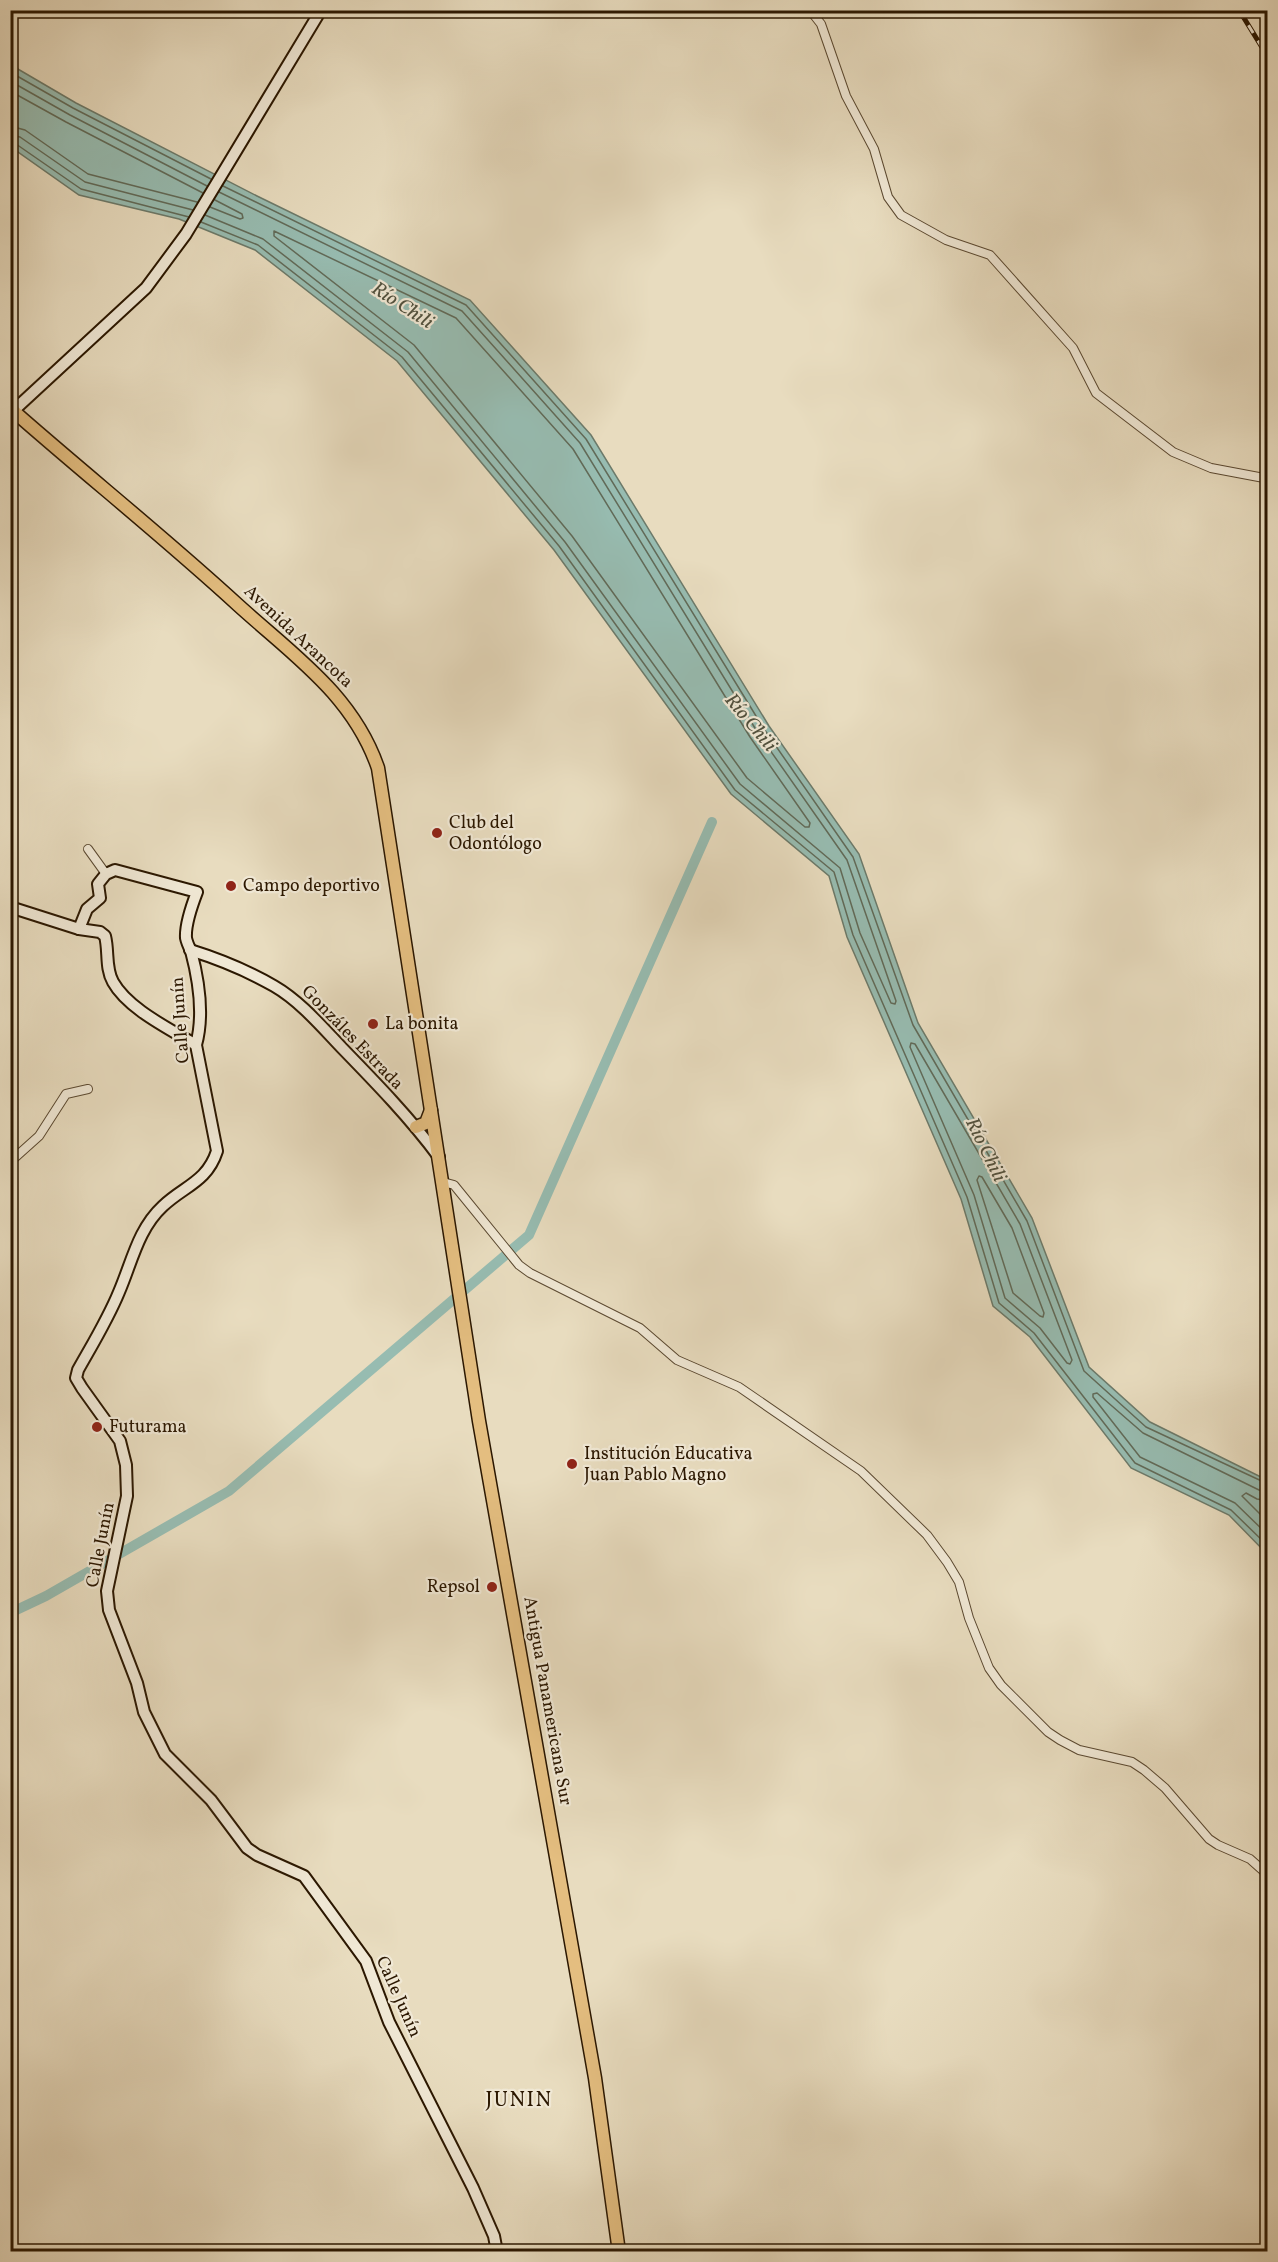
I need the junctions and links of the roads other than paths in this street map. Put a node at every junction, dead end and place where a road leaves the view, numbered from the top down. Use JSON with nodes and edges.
{"nodes":[{"id":1,"x":321,"y":10,"type":"edge"},
{"id":2,"x":810,"y":10,"type":"edge"},
{"id":3,"x":12,"y":410,"type":"edge"},
{"id":4,"x":1268,"y":481,"type":"edge"},
{"id":5,"x":88,"y":849,"type":"dead end"},
{"id":6,"x":106,"y":874,"type":"junction"},
{"id":7,"x":10,"y":907,"type":"edge"},
{"id":8,"x":79,"y":929,"type":"junction"},
{"id":9,"x":190,"y":950,"type":"junction"},
{"id":10,"x":196,"y":1045,"type":"junction"},
{"id":11,"x":88,"y":1089,"type":"dead end"},
{"id":12,"x":432,"y":1108,"type":"junction"},
{"id":13,"x":416,"y":1127,"type":"junction"},
{"id":14,"x":439,"y":1157,"type":"junction"},
{"id":15,"x":10,"y":1162,"type":"edge"},
{"id":16,"x":443,"y":1182,"type":"junction"},
{"id":17,"x":1268,"y":1875,"type":"edge"},
{"id":18,"x":497,"y":2252,"type":"edge"},
{"id":19,"x":619,"y":2252,"type":"edge"}],
"edges":[{"from":1,"to":3,"type":"street"},
{"from":2,"to":4,"type":"street"},
{"from":3,"to":12,"type":"main road","name":"Avenida Arancota"},
{"from":5,"to":6,"type":"street"},
{"from":6,"to":8,"type":"street"},
{"from":6,"to":9,"type":"street","name":"Calle Junín"},
{"from":7,"to":8,"type":"street"},
{"from":8,"to":10,"type":"street"},
{"from":9,"to":10,"type":"street","name":"Calle Junín"},
{"from":9,"to":13,"type":"street","name":"Gonzáles Estrada"},
{"from":10,"to":18,"type":"street","name":"Calle Junín"},
{"from":11,"to":15,"type":"street"},
{"from":12,"to":13,"type":"main road"},
{"from":12,"to":14,"type":"main road","name":"Avenida Arancota"},
{"from":13,"to":14,"type":"street","name":"Gonzáles Estrada"},
{"from":14,"to":16,"type":"main road","name":"Antigua Panamericana Sur"},
{"from":16,"to":17,"type":"street"},
{"from":16,"to":19,"type":"main road","name":"Antigua Panamericana Sur"}]}
